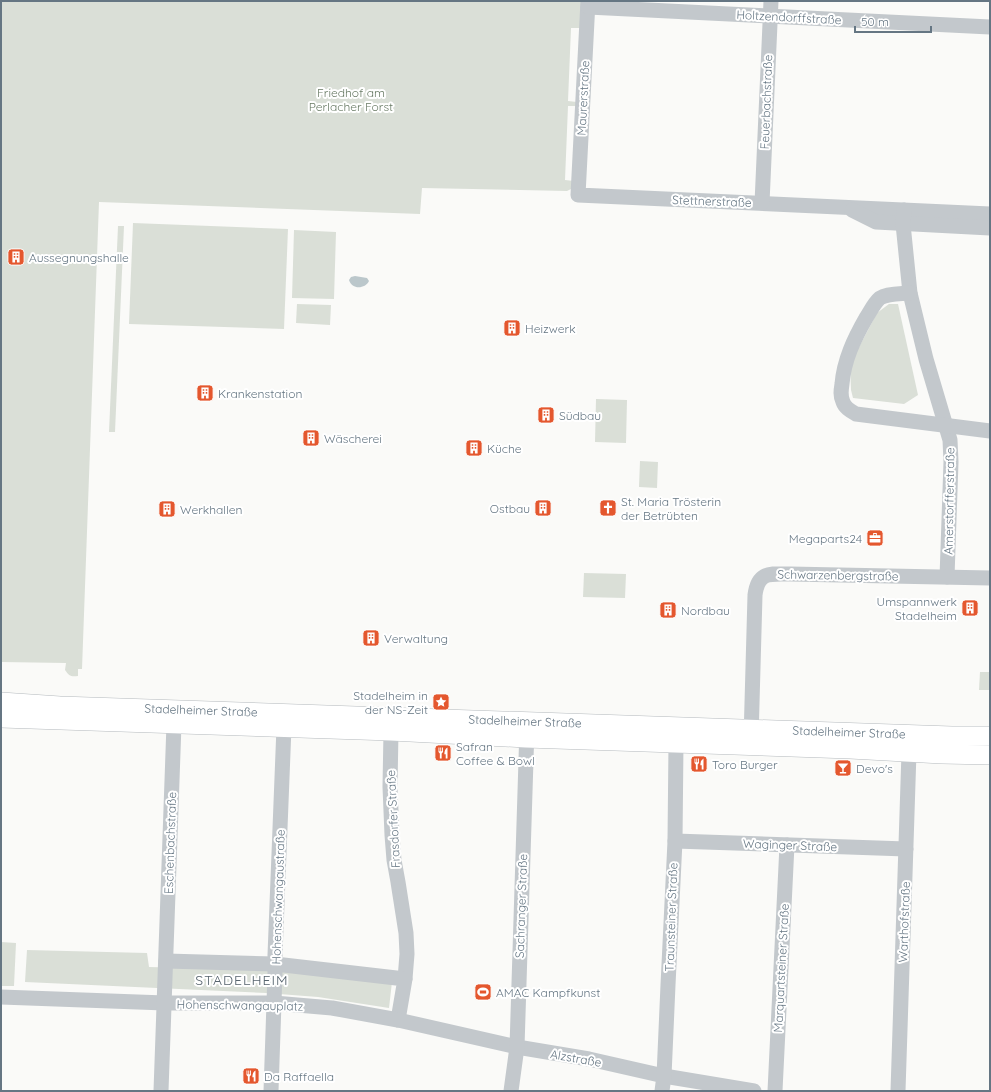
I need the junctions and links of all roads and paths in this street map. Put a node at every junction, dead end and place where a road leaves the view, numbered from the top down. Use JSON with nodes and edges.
{"nodes":[{"id":1,"x":771,"y":1,"type":"edge"},
{"id":2,"x":588,"y":4,"type":"edge"},
{"id":3,"x":770,"y":16,"type":"junction"},
{"id":4,"x":990,"y":26,"type":"edge"},
{"id":5,"x":578,"y":195,"type":"joint"},
{"id":6,"x":762,"y":203,"type":"junction"},
{"id":7,"x":990,"y":214,"type":"edge"},
{"id":8,"x":904,"y":217,"type":"junction"},
{"id":9,"x":990,"y":228,"type":"edge"},
{"id":10,"x":910,"y":293,"type":"junction"},
{"id":11,"x":946,"y":425,"type":"junction"},
{"id":12,"x":990,"y":431,"type":"edge"},
{"id":13,"x":947,"y":577,"type":"junction"},
{"id":14,"x":990,"y":578,"type":"edge"},
{"id":15,"x":1,"y":702,"type":"edge"},
{"id":16,"x":60,"y":713,"type":"junction"},
{"id":17,"x":1,"y":718,"type":"edge"},
{"id":18,"x":174,"y":724,"type":"junction"},
{"id":19,"x":284,"y":727,"type":"junction"},
{"id":20,"x":527,"y":730,"type":"junction"},
{"id":21,"x":391,"y":731,"type":"junction"},
{"id":22,"x":990,"y":736,"type":"edge"},
{"id":23,"x":751,"y":738,"type":"junction"},
{"id":24,"x":676,"y":743,"type":"junction"},
{"id":25,"x":909,"y":752,"type":"junction"},
{"id":26,"x":990,"y":754,"type":"edge"},
{"id":27,"x":675,"y":841,"type":"junction"},
{"id":28,"x":787,"y":845,"type":"junction"},
{"id":29,"x":906,"y":849,"type":"junction"},
{"id":30,"x":166,"y":961,"type":"junction"},
{"id":31,"x":275,"y":964,"type":"junction"},
{"id":32,"x":405,"y":979,"type":"junction"},
{"id":33,"x":1,"y":997,"type":"edge"},
{"id":34,"x":165,"y":1003,"type":"junction"},
{"id":35,"x":274,"y":1003,"type":"junction"},
{"id":36,"x":398,"y":1020,"type":"junction"},
{"id":37,"x":517,"y":1047,"type":"junction"},
{"id":38,"x":664,"y":1076,"type":"junction"},
{"id":39,"x":161,"y":1091,"type":"edge"},
{"id":40,"x":271,"y":1091,"type":"edge"},
{"id":41,"x":511,"y":1091,"type":"edge"},
{"id":42,"x":662,"y":1091,"type":"edge"},
{"id":43,"x":754,"y":1091,"type":"edge"},
{"id":44,"x":775,"y":1091,"type":"edge"},
{"id":45,"x":898,"y":1091,"type":"edge"}],
"edges":[{"from":1,"to":3,"type":"street","name":"Feuerbachstraße"},
{"from":2,"to":3,"type":"street","name":"Holtzendorffstraße"},
{"from":2,"to":5,"type":"street","name":"Maurerstraße"},
{"from":3,"to":4,"type":"street","name":"Holtzendorffstraße"},
{"from":3,"to":6,"type":"street","name":"Feuerbachstraße"},
{"from":5,"to":6,"type":"street","name":"Stettnerstraße"},
{"from":6,"to":8,"type":"street","name":"Stettnerstraße"},
{"from":7,"to":8,"type":"street","name":"Stettnerstraße"},
{"from":8,"to":9,"type":"street","name":"Stettnerstraße"},
{"from":8,"to":10,"type":"street","name":"Amerstorfferstraße"},
{"from":10,"to":11,"type":"street","name":"Amerstorfferstraße"},
{"from":10,"to":11,"type":"street"},
{"from":11,"to":12,"type":"street"},
{"from":11,"to":13,"type":"street","name":"Amerstorfferstraße"},
{"from":13,"to":14,"type":"street","name":"Schwarzenbergstraße"},
{"from":13,"to":23,"type":"street","name":"Schwarzenbergstraße"},
{"from":15,"to":16,"type":"main road","name":"Stadelheimer Straße"},
{"from":16,"to":17,"type":"main road","name":"Stadelheimer Straße"},
{"from":16,"to":18,"type":"main road","name":"Stadelheimer Straße"},
{"from":16,"to":20,"type":"main road","name":"Stadelheimer Straße"},
{"from":18,"to":19,"type":"main road","name":"Stadelheimer Straße"},
{"from":18,"to":30,"type":"street","name":"Eschenbachstraße"},
{"from":19,"to":21,"type":"main road","name":"Stadelheimer Straße"},
{"from":19,"to":31,"type":"street","name":"Hohenschwangaustraße"},
{"from":20,"to":21,"type":"main road","name":"Stadelheimer Straße"},
{"from":20,"to":23,"type":"main road","name":"Stadelheimer Straße"},
{"from":20,"to":24,"type":"main road","name":"Stadelheimer Straße"},
{"from":20,"to":37,"type":"street","name":"Sachranger Straße"},
{"from":21,"to":32,"type":"street","name":"Frasdorfer Straße"},
{"from":22,"to":23,"type":"main road","name":"Stadelheimer Straße"},
{"from":23,"to":24,"type":"main road","name":"Stadelheimer Straße"},
{"from":23,"to":25,"type":"main road","name":"Stadelheimer Straße"},
{"from":24,"to":27,"type":"street","name":"Traunsteiner Straße"},
{"from":25,"to":26,"type":"main road","name":"Stadelheimer Straße"},
{"from":25,"to":29,"type":"street","name":"Warthofstraße"},
{"from":27,"to":28,"type":"street","name":"Waginger Straße"},
{"from":27,"to":38,"type":"street","name":"Traunsteiner Straße"},
{"from":28,"to":29,"type":"street","name":"Waginger Straße"},
{"from":28,"to":44,"type":"street","name":"Marquartsteiner Straße"},
{"from":29,"to":45,"type":"street","name":"Warthofstraße"},
{"from":30,"to":31,"type":"street"},
{"from":30,"to":34,"type":"street","name":"Hohenschwangauplatz"},
{"from":31,"to":32,"type":"street"},
{"from":31,"to":35,"type":"street","name":"Hohenschwangaustraße"},
{"from":32,"to":36,"type":"street"},
{"from":33,"to":34,"type":"street","name":"Hohenschwangauplatz"},
{"from":34,"to":35,"type":"street","name":"Hohenschwangauplatz"},
{"from":34,"to":39,"type":"street"},
{"from":35,"to":36,"type":"street","name":"Hohenschwangauplatz"},
{"from":35,"to":40,"type":"street","name":"Hohenschwangaustraße"},
{"from":36,"to":37,"type":"street","name":"Alzstraße"},
{"from":37,"to":38,"type":"street","name":"Alzstraße"},
{"from":37,"to":41,"type":"street","name":"Sachranger Straße"},
{"from":38,"to":42,"type":"street","name":"Traunsteiner Straße"},
{"from":38,"to":43,"type":"street","name":"Alzstraße"}]}
